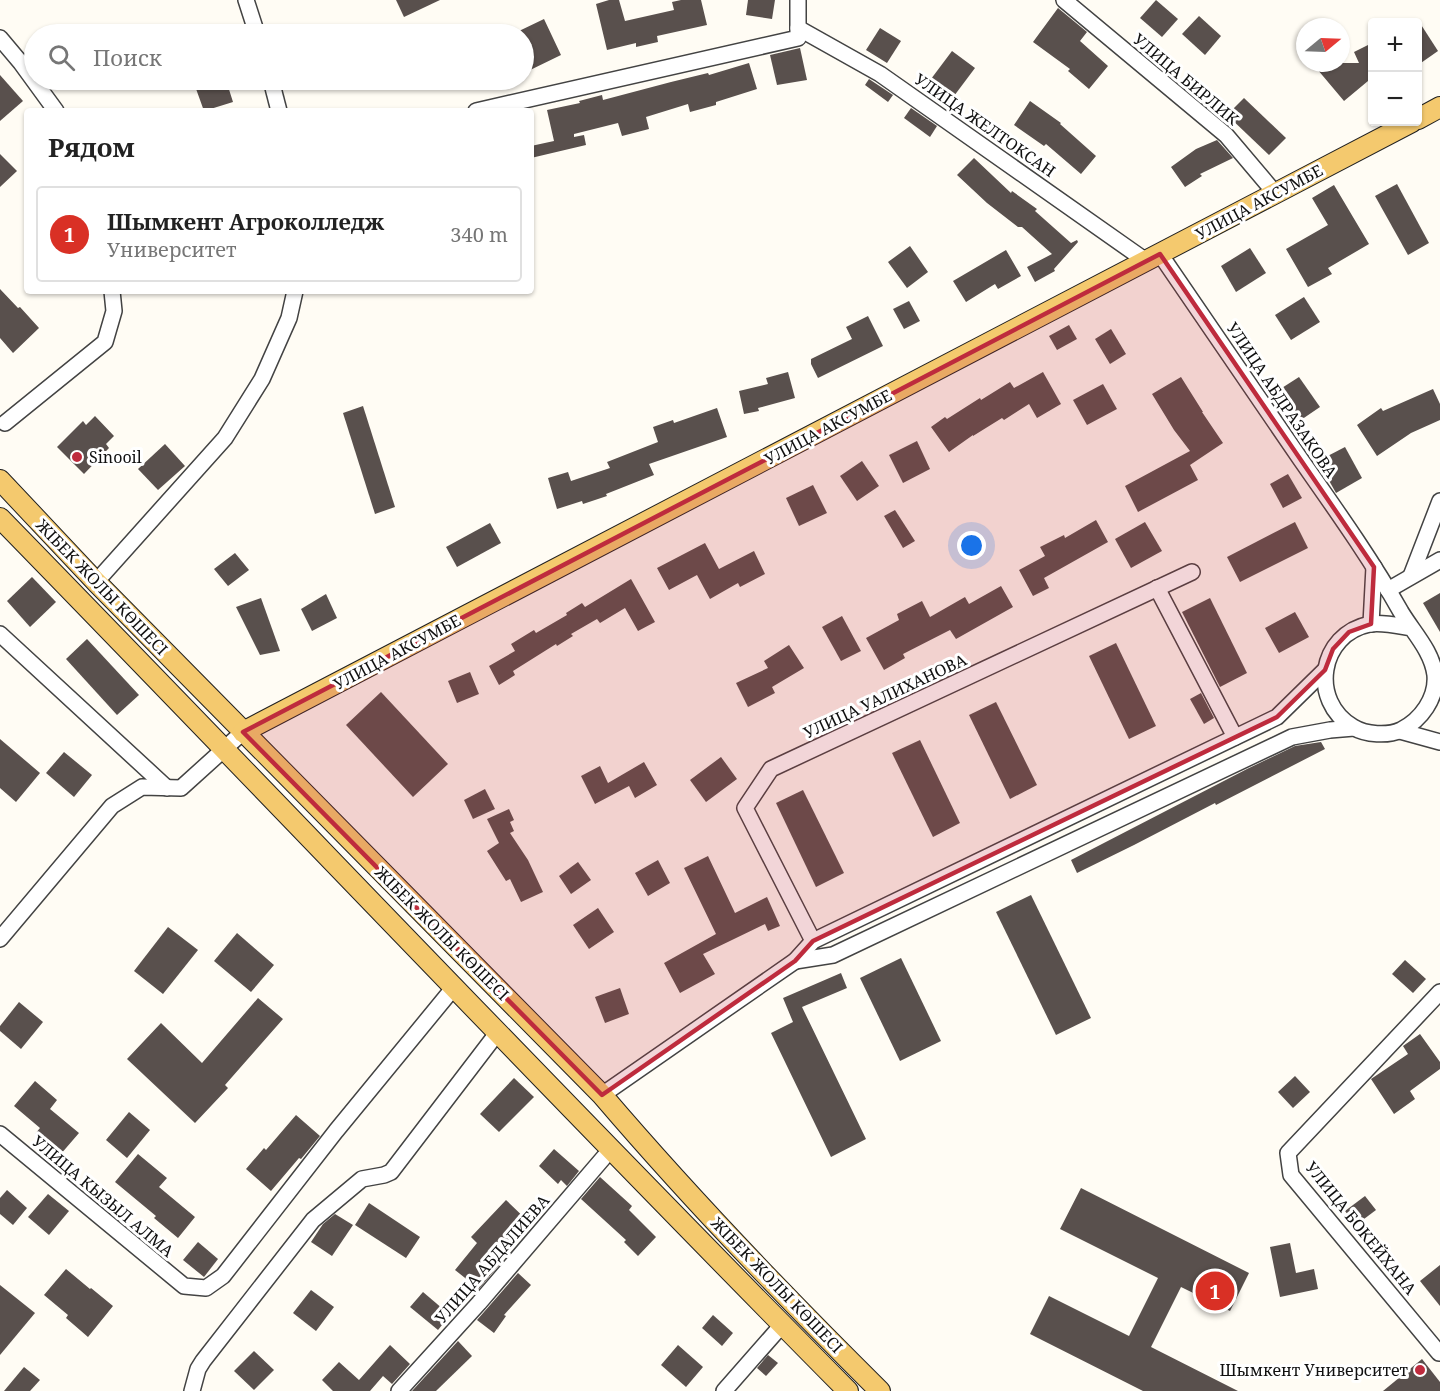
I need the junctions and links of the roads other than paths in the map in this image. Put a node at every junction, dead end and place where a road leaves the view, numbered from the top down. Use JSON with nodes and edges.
{"nodes":[{"id":1,"x":246,"y":0,"type":"edge"},
{"id":2,"x":798,"y":0,"type":"edge"},
{"id":3,"x":1064,"y":0,"type":"edge"},
{"id":4,"x":253,"y":24,"type":"edge"},
{"id":5,"x":798,"y":28,"type":"junction"},
{"id":6,"x":0,"y":38,"type":"edge"},
{"id":7,"x":24,"y":67,"type":"edge"},
{"id":8,"x":41,"y":90,"type":"edge"},
{"id":9,"x":274,"y":90,"type":"edge"},
{"id":10,"x":1440,"y":107,"type":"edge"},
{"id":11,"x":54,"y":108,"type":"edge"},
{"id":12,"x":278,"y":108,"type":"edge"},
{"id":13,"x":489,"y":108,"type":"edge"},
{"id":14,"x":1422,"y":117,"type":"edge"},
{"id":15,"x":1404,"y":126,"type":"edge"},
{"id":16,"x":1275,"y":193,"type":"junction"},
{"id":17,"x":1153,"y":257,"type":"junction"},
{"id":18,"x":112,"y":294,"type":"edge"},
{"id":19,"x":294,"y":294,"type":"edge"},
{"id":20,"x":5,"y":423,"type":"dead end"},
{"id":21,"x":0,"y":480,"type":"edge"},
{"id":22,"x":1440,"y":501,"type":"edge"},
{"id":23,"x":0,"y":518,"type":"edge"},
{"id":24,"x":1440,"y":560,"type":"edge"},
{"id":25,"x":1374,"y":567,"type":"junction"},
{"id":26,"x":1192,"y":572,"type":"dead end"},
{"id":27,"x":1411,"y":576,"type":"junction"},
{"id":28,"x":96,"y":582,"type":"junction"},
{"id":29,"x":1157,"y":588,"type":"junction"},
{"id":30,"x":1388,"y":590,"type":"junction"},
{"id":31,"x":1371,"y":624,"type":"junction"},
{"id":32,"x":1411,"y":628,"type":"junction"},
{"id":33,"x":0,"y":634,"type":"edge"},
{"id":34,"x":1325,"y":670,"type":"junction"},
{"id":35,"x":1438,"y":672,"type":"edge"},
{"id":36,"x":1354,"y":728,"type":"junction"},
{"id":37,"x":1400,"y":731,"type":"junction"},
{"id":38,"x":243,"y":732,"type":"junction"},
{"id":39,"x":1235,"y":737,"type":"junction"},
{"id":40,"x":1440,"y":742,"type":"edge"},
{"id":41,"x":225,"y":748,"type":"junction"},
{"id":42,"x":167,"y":788,"type":"junction"},
{"id":43,"x":0,"y":939,"type":"edge"},
{"id":44,"x":813,"y":941,"type":"junction"},
{"id":45,"x":795,"y":961,"type":"junction"},
{"id":46,"x":454,"y":986,"type":"junction"},
{"id":47,"x":1440,"y":992,"type":"edge"},
{"id":48,"x":498,"y":1032,"type":"junction"},
{"id":49,"x":602,"y":1095,"type":"junction"},
{"id":50,"x":0,"y":1134,"type":"edge"},
{"id":51,"x":612,"y":1149,"type":"junction"},
{"id":52,"x":782,"y":1325,"type":"junction"},
{"id":53,"x":1439,"y":1353,"type":"edge"},
{"id":54,"x":192,"y":1391,"type":"edge"},
{"id":55,"x":399,"y":1391,"type":"edge"},
{"id":56,"x":724,"y":1391,"type":"edge"},
{"id":57,"x":848,"y":1391,"type":"edge"},
{"id":58,"x":880,"y":1391,"type":"edge"}],
"edges":[{"from":1,"to":4,"type":"street"},
{"from":2,"to":5,"type":"street"},
{"from":3,"to":16,"type":"street","name":"УЛИЦА БИРЛИК"},
{"from":5,"to":13,"type":"street"},
{"from":5,"to":17,"type":"street","name":"УЛИЦА ЖЕЛТОКСАН"},
{"from":6,"to":7,"type":"street"},
{"from":8,"to":11,"type":"street"},
{"from":9,"to":12,"type":"street"},
{"from":10,"to":14,"type":"main road"},
{"from":15,"to":16,"type":"main road","name":"УЛИЦА АКСУМБЕ"},
{"from":16,"to":17,"type":"main road","name":"УЛИЦА АКСУМБЕ"},
{"from":17,"to":25,"type":"street","name":"УЛИЦА АБДРАЗАКОВА"},
{"from":17,"to":38,"type":"main road","name":"УЛИЦА АКСУМБЕ"},
{"from":18,"to":20,"type":"street"},
{"from":19,"to":28,"type":"street"},
{"from":21,"to":28,"type":"main road","name":"ЖІБЕК ЖОЛЫ КӨШЕСІ"},
{"from":22,"to":27,"type":"street"},
{"from":23,"to":41,"type":"main road","name":"ЖІБЕК ЖОЛЫ КӨШЕСІ"},
{"from":24,"to":27,"type":"street"},
{"from":25,"to":30,"type":"street","name":"УЛИЦА АБДРАЗАКОВА"},
{"from":25,"to":31,"type":"street"},
{"from":26,"to":29,"type":"street","name":"УЛИЦА УАЛИХАНОВА"},
{"from":27,"to":30,"type":"street"},
{"from":28,"to":38,"type":"main road","name":"ЖІБЕК ЖОЛЫ КӨШЕСІ"},
{"from":29,"to":39,"type":"street"},
{"from":29,"to":44,"type":"street","name":"УЛИЦА УАЛИХАНОВА"},
{"from":30,"to":32,"type":"street","name":"УЛИЦА АБДРАЗАКОВА"},
{"from":31,"to":32,"type":"street"},
{"from":31,"to":34,"type":"street"},
{"from":32,"to":35,"type":"street"},
{"from":33,"to":42,"type":"street"},
{"from":34,"to":36,"type":"street"},
{"from":34,"to":39,"type":"street"},
{"from":35,"to":37,"type":"street"},
{"from":36,"to":37,"type":"street"},
{"from":36,"to":45,"type":"street"},
{"from":37,"to":40,"type":"street"},
{"from":38,"to":41,"type":"street"},
{"from":38,"to":49,"type":"main road","name":"ЖІБЕК ЖОЛЫ КӨШЕСІ"},
{"from":39,"to":44,"type":"street"},
{"from":41,"to":42,"type":"street"},
{"from":41,"to":46,"type":"main road","name":"ЖІБЕК ЖОЛЫ КӨШЕСІ"},
{"from":42,"to":43,"type":"street"},
{"from":44,"to":45,"type":"street"},
{"from":45,"to":49,"type":"street"},
{"from":46,"to":48,"type":"main road","name":"ЖІБЕК ЖОЛЫ КӨШЕСІ"},
{"from":46,"to":50,"type":"street","name":"УЛИЦА КЫЗЫЛ АЛМА"},
{"from":47,"to":53,"type":"street","name":"УЛИЦА БОКЕЙХАНА"},
{"from":48,"to":51,"type":"main road","name":"ЖІБЕК ЖОЛЫ КӨШЕСІ"},
{"from":48,"to":54,"type":"street"},
{"from":49,"to":58,"type":"main road","name":"ЖІБЕК ЖОЛЫ КӨШЕСІ"},
{"from":51,"to":52,"type":"main road","name":"ЖІБЕК ЖОЛЫ КӨШЕСІ"},
{"from":51,"to":55,"type":"street","name":"УЛИЦА АБДАЛИЕВА"},
{"from":52,"to":56,"type":"street"},
{"from":52,"to":57,"type":"main road","name":"ЖІБЕК ЖОЛЫ КӨШЕСІ"}]}
